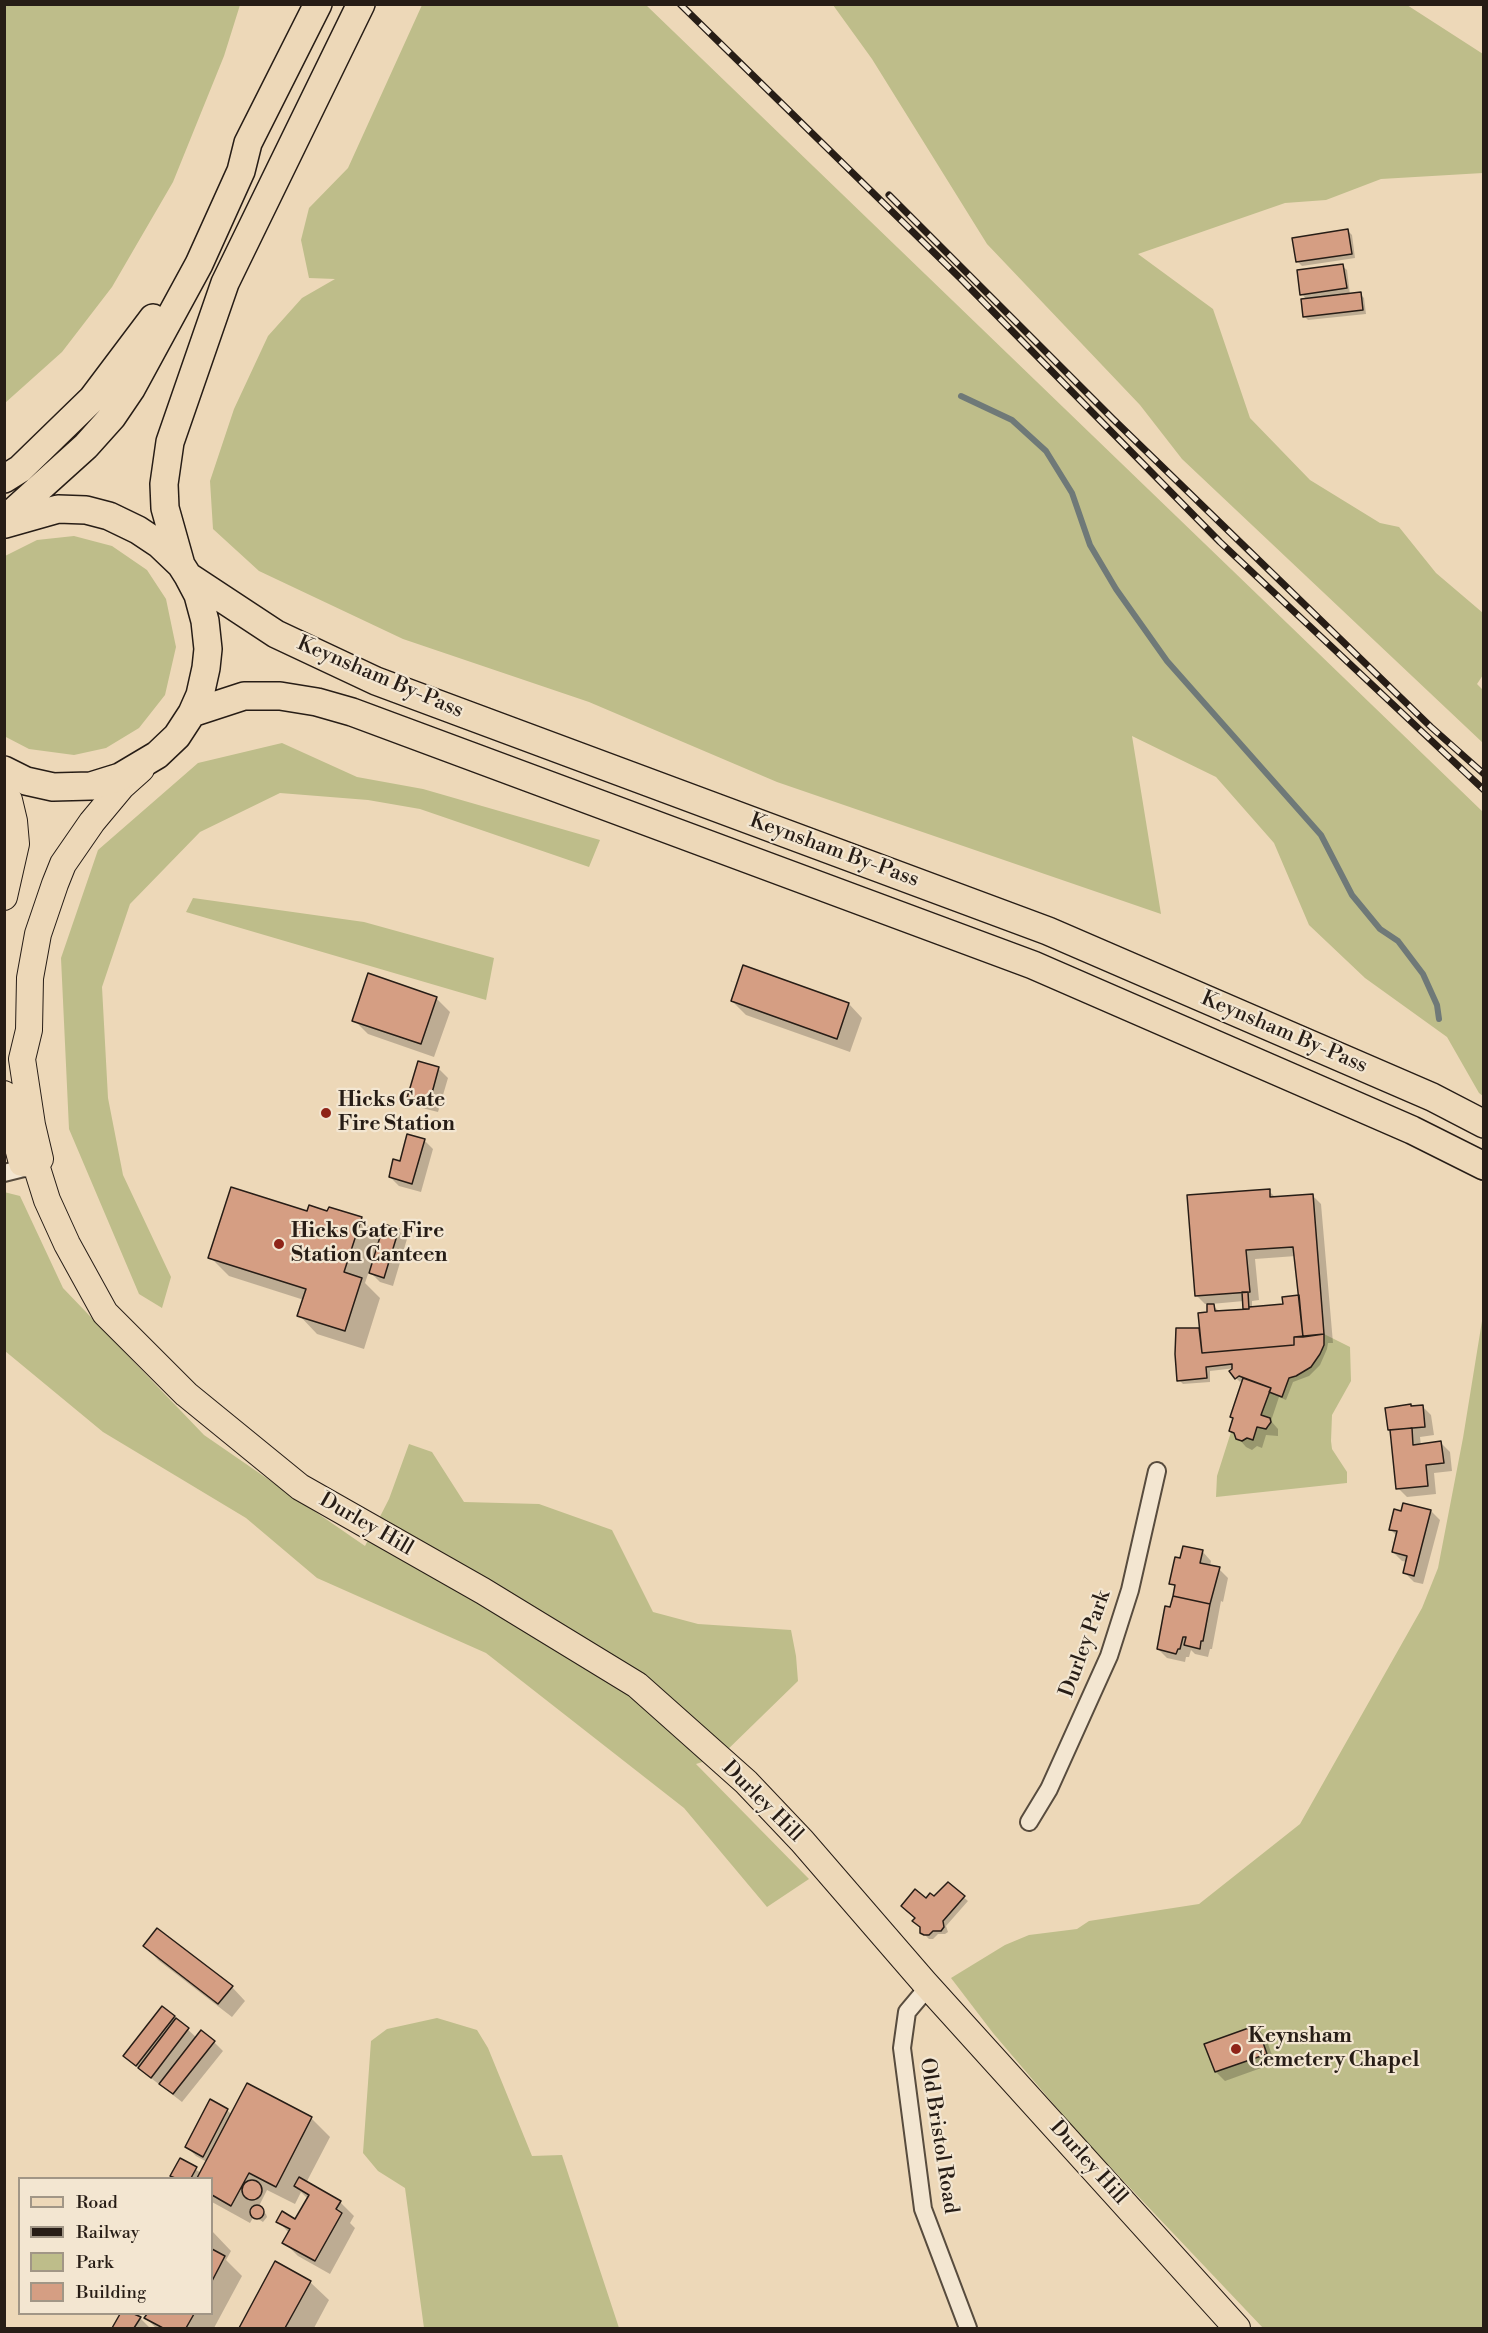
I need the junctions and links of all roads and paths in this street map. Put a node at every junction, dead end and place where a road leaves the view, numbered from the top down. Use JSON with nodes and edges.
{"nodes":[{"id":1,"x":318,"y":4,"type":"edge"},
{"id":2,"x":362,"y":4,"type":"edge"},
{"id":3,"x":241,"y":171,"type":"junction"},
{"id":4,"x":4,"y":480,"type":"edge"},
{"id":5,"x":4,"y":522,"type":"edge"},
{"id":6,"x":184,"y":571,"type":"junction"},
{"id":7,"x":192,"y":713,"type":"junction"},
{"id":8,"x":157,"y":755,"type":"junction"},
{"id":9,"x":4,"y":770,"type":"edge"},
{"id":10,"x":4,"y":794,"type":"edge"},
{"id":11,"x":4,"y":897,"type":"edge"},
{"id":12,"x":4,"y":1094,"type":"edge"},
{"id":13,"x":1484,"y":1124,"type":"edge"},
{"id":14,"x":1477,"y":1163,"type":"edge"},
{"id":15,"x":36,"y":1165,"type":"junction"},
{"id":16,"x":4,"y":1173,"type":"edge"},
{"id":17,"x":1157,"y":1471,"type":"dead end"},
{"id":18,"x":1029,"y":1822,"type":"dead end"},
{"id":19,"x":928,"y":1987,"type":"junction"},
{"id":20,"x":968,"y":2328,"type":"edge"},
{"id":21,"x":1237,"y":2328,"type":"edge"}],
"edges":[{"from":1,"to":3,"type":"highway"},
{"from":2,"to":6,"type":"highway"},
{"from":3,"to":4,"type":"highway"},
{"from":3,"to":5,"type":"highway"},
{"from":5,"to":6,"type":"highway"},
{"from":6,"to":7,"type":"highway"},
{"from":6,"to":13,"type":"highway","name":"Keynsham By-Pass"},
{"from":7,"to":8,"type":"highway"},
{"from":7,"to":14,"type":"highway","name":"Keynsham By-Pass"},
{"from":8,"to":9,"type":"highway"},
{"from":8,"to":15,"type":"main road","name":"Durley Hill"},
{"from":10,"to":11,"type":"main road"},
{"from":12,"to":15,"type":"main road"},
{"from":15,"to":16,"type":"street"},
{"from":15,"to":19,"type":"main road","name":"Durley Hill"},
{"from":17,"to":18,"type":"street","name":"Durley Park"},
{"from":19,"to":20,"type":"street","name":"Old Bristol Road"},
{"from":19,"to":21,"type":"main road","name":"Durley Hill"}]}
